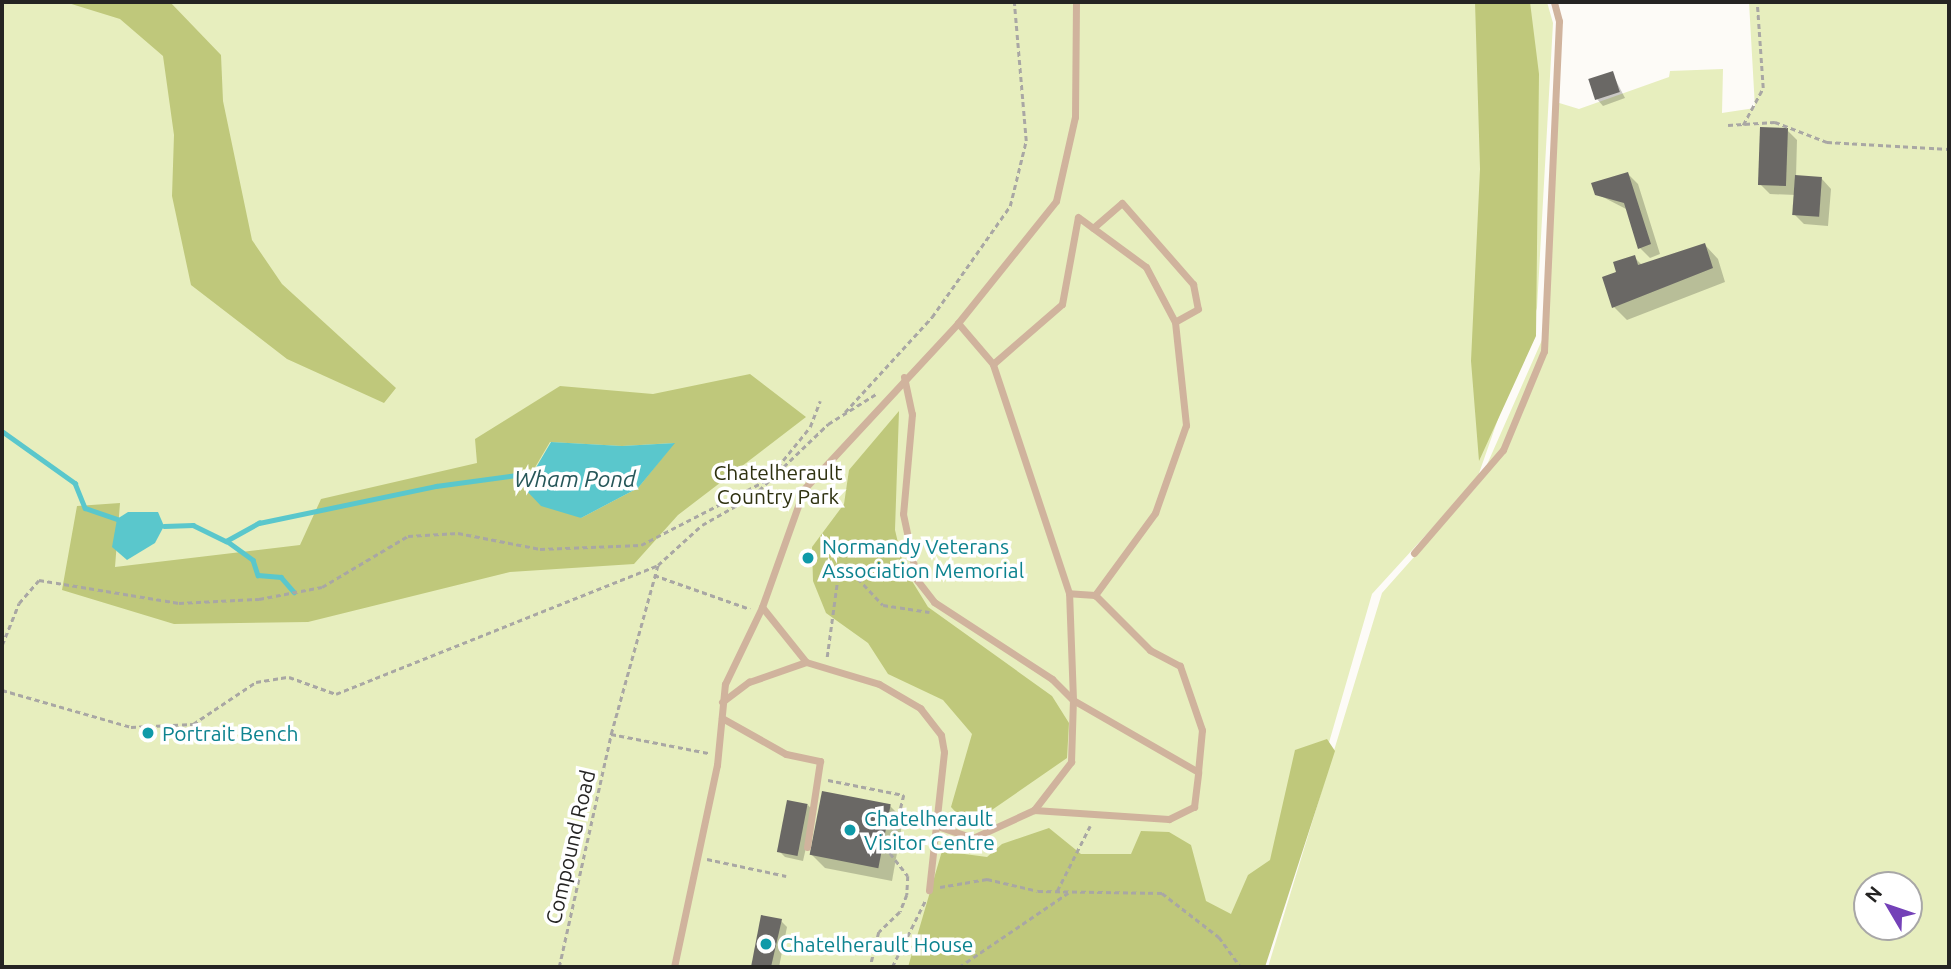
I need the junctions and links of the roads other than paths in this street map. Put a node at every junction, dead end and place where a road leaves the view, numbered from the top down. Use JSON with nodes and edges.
{"nodes":[{"id":1,"x":1076,"y":2,"type":"edge"},
{"id":2,"x":1554,"y":2,"type":"edge"},
{"id":3,"x":1093,"y":228,"type":"junction"},
{"id":4,"x":1175,"y":322,"type":"junction"},
{"id":5,"x":958,"y":323,"type":"junction"},
{"id":6,"x":993,"y":365,"type":"junction"},
{"id":7,"x":904,"y":377,"type":"junction"},
{"id":8,"x":1414,"y":553,"type":"dead end"},
{"id":9,"x":1069,"y":593,"type":"junction"},
{"id":10,"x":1095,"y":595,"type":"junction"},
{"id":11,"x":758,"y":609,"type":"junction"},
{"id":12,"x":806,"y":662,"type":"junction"},
{"id":13,"x":1073,"y":700,"type":"junction"},
{"id":14,"x":722,"y":702,"type":"junction"},
{"id":15,"x":722,"y":718,"type":"junction"},
{"id":16,"x":1198,"y":772,"type":"junction"},
{"id":17,"x":1034,"y":810,"type":"junction"},
{"id":18,"x":934,"y":825,"type":"junction"},
{"id":19,"x":807,"y":847,"type":"dead end"},
{"id":20,"x":929,"y":890,"type":"road end"},
{"id":21,"x":674,"y":967,"type":"edge"}],
"edges":[{"from":1,"to":5,"type":"lane"},
{"from":2,"to":8,"type":"lane"},
{"from":3,"to":4,"type":"lane"},
{"from":3,"to":4,"type":"lane"},
{"from":3,"to":6,"type":"lane"},
{"from":4,"to":10,"type":"lane"},
{"from":5,"to":6,"type":"lane"},
{"from":5,"to":7,"type":"lane"},
{"from":6,"to":9,"type":"lane"},
{"from":7,"to":11,"type":"lane"},
{"from":7,"to":13,"type":"lane"},
{"from":9,"to":10,"type":"lane"},
{"from":9,"to":13,"type":"lane"},
{"from":10,"to":16,"type":"lane"},
{"from":11,"to":12,"type":"lane"},
{"from":11,"to":14,"type":"lane"},
{"from":12,"to":14,"type":"lane"},
{"from":12,"to":18,"type":"lane"},
{"from":13,"to":16,"type":"lane"},
{"from":13,"to":17,"type":"lane"},
{"from":14,"to":15,"type":"lane"},
{"from":15,"to":19,"type":"lane"},
{"from":15,"to":21,"type":"lane"},
{"from":16,"to":17,"type":"lane"},
{"from":17,"to":18,"type":"lane"},
{"from":18,"to":20,"type":"lane"}]}
